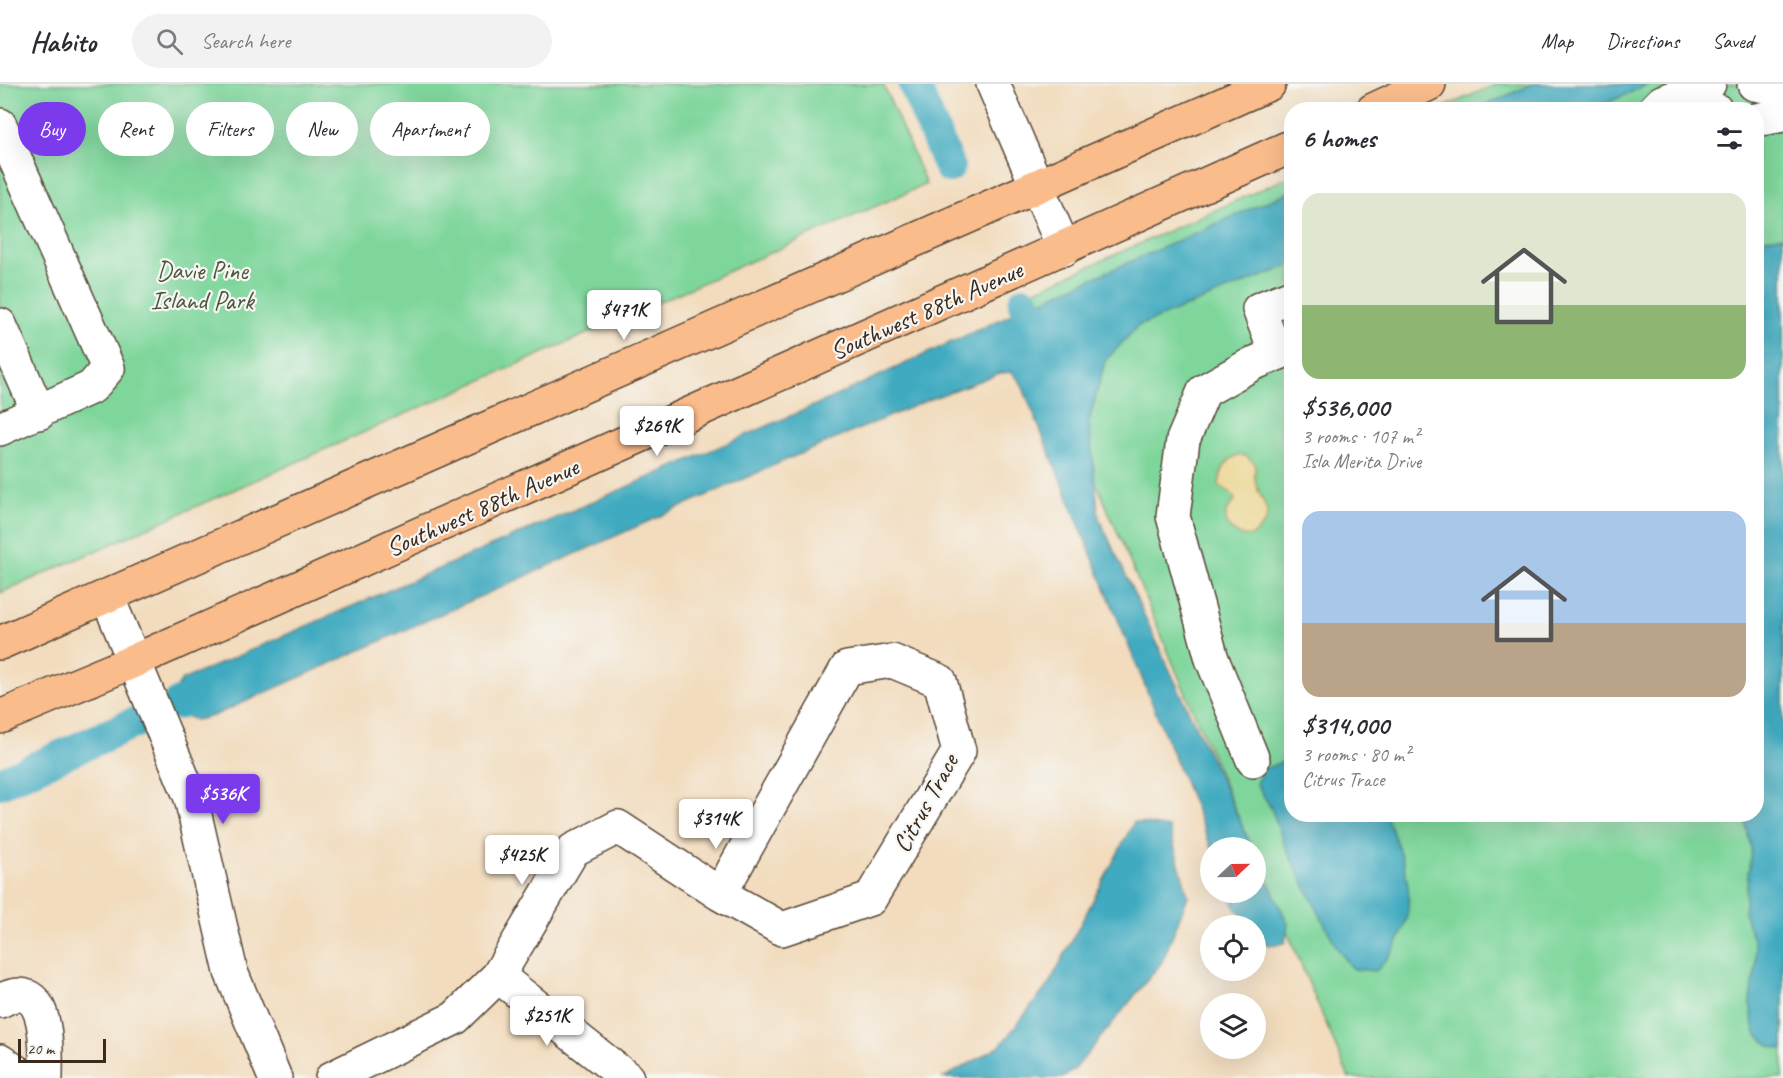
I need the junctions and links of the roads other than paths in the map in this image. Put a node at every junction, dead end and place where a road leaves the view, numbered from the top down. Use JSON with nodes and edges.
{"nodes":[{"id":1,"x":993,"y":84,"type":"edge"},
{"id":2,"x":1269,"y":84,"type":"edge"},
{"id":3,"x":1429,"y":84,"type":"edge"},
{"id":4,"x":1709,"y":84,"type":"edge"},
{"id":5,"x":1754,"y":84,"type":"edge"},
{"id":6,"x":1783,"y":88,"type":"edge"},
{"id":7,"x":1390,"y":102,"type":"edge"},
{"id":8,"x":1662,"y":102,"type":"edge"},
{"id":9,"x":1783,"y":115,"type":"edge"},
{"id":10,"x":1764,"y":121,"type":"edge"},
{"id":11,"x":0,"y":125,"type":"edge"},
{"id":12,"x":1284,"y":150,"type":"edge"},
{"id":13,"x":1038,"y":188,"type":"junction"},
{"id":14,"x":1064,"y":249,"type":"junction"},
{"id":15,"x":1284,"y":299,"type":"edge"},
{"id":16,"x":0,"y":325,"type":"edge"},
{"id":17,"x":1284,"y":351,"type":"edge"},
{"id":18,"x":39,"y":413,"type":"junction"},
{"id":19,"x":0,"y":429,"type":"edge"},
{"id":20,"x":107,"y":596,"type":"junction"},
{"id":21,"x":0,"y":643,"type":"edge"},
{"id":22,"x":134,"y":661,"type":"junction"},
{"id":23,"x":0,"y":717,"type":"edge"},
{"id":24,"x":1253,"y":760,"type":"dead end"},
{"id":25,"x":720,"y":894,"type":"junction"},
{"id":26,"x":498,"y":975,"type":"junction"},
{"id":27,"x":0,"y":1001,"type":"edge"},
{"id":28,"x":0,"y":1061,"type":"edge"},
{"id":29,"x":25,"y":1078,"type":"edge"},
{"id":30,"x":46,"y":1078,"type":"edge"},
{"id":31,"x":275,"y":1078,"type":"edge"},
{"id":32,"x":333,"y":1078,"type":"edge"},
{"id":33,"x":627,"y":1078,"type":"edge"}],
"edges":[{"from":1,"to":13,"type":"street"},
{"from":2,"to":13,"type":"main road"},
{"from":3,"to":7,"type":"main road"},
{"from":4,"to":8,"type":"street"},
{"from":5,"to":6,"type":"street"},
{"from":9,"to":10,"type":"street"},
{"from":11,"to":18,"type":"street"},
{"from":12,"to":14,"type":"main road","name":"Southwest 88th Avenue"},
{"from":13,"to":14,"type":"street"},
{"from":13,"to":20,"type":"main road"},
{"from":14,"to":22,"type":"main road","name":"Southwest 88th Avenue"},
{"from":15,"to":17,"type":"street"},
{"from":16,"to":18,"type":"street"},
{"from":17,"to":24,"type":"street"},
{"from":18,"to":19,"type":"street"},
{"from":20,"to":21,"type":"main road"},
{"from":20,"to":22,"type":"street"},
{"from":22,"to":23,"type":"main road","name":"Southwest 88th Avenue"},
{"from":22,"to":31,"type":"street"},
{"from":25,"to":25,"type":"street","name":"Citrus Trace"},
{"from":25,"to":26,"type":"street","name":"Citrus Trace"},
{"from":26,"to":32,"type":"street","name":"Citrus Trace"},
{"from":26,"to":33,"type":"street"},
{"from":27,"to":30,"type":"street"},
{"from":28,"to":29,"type":"street"}]}
